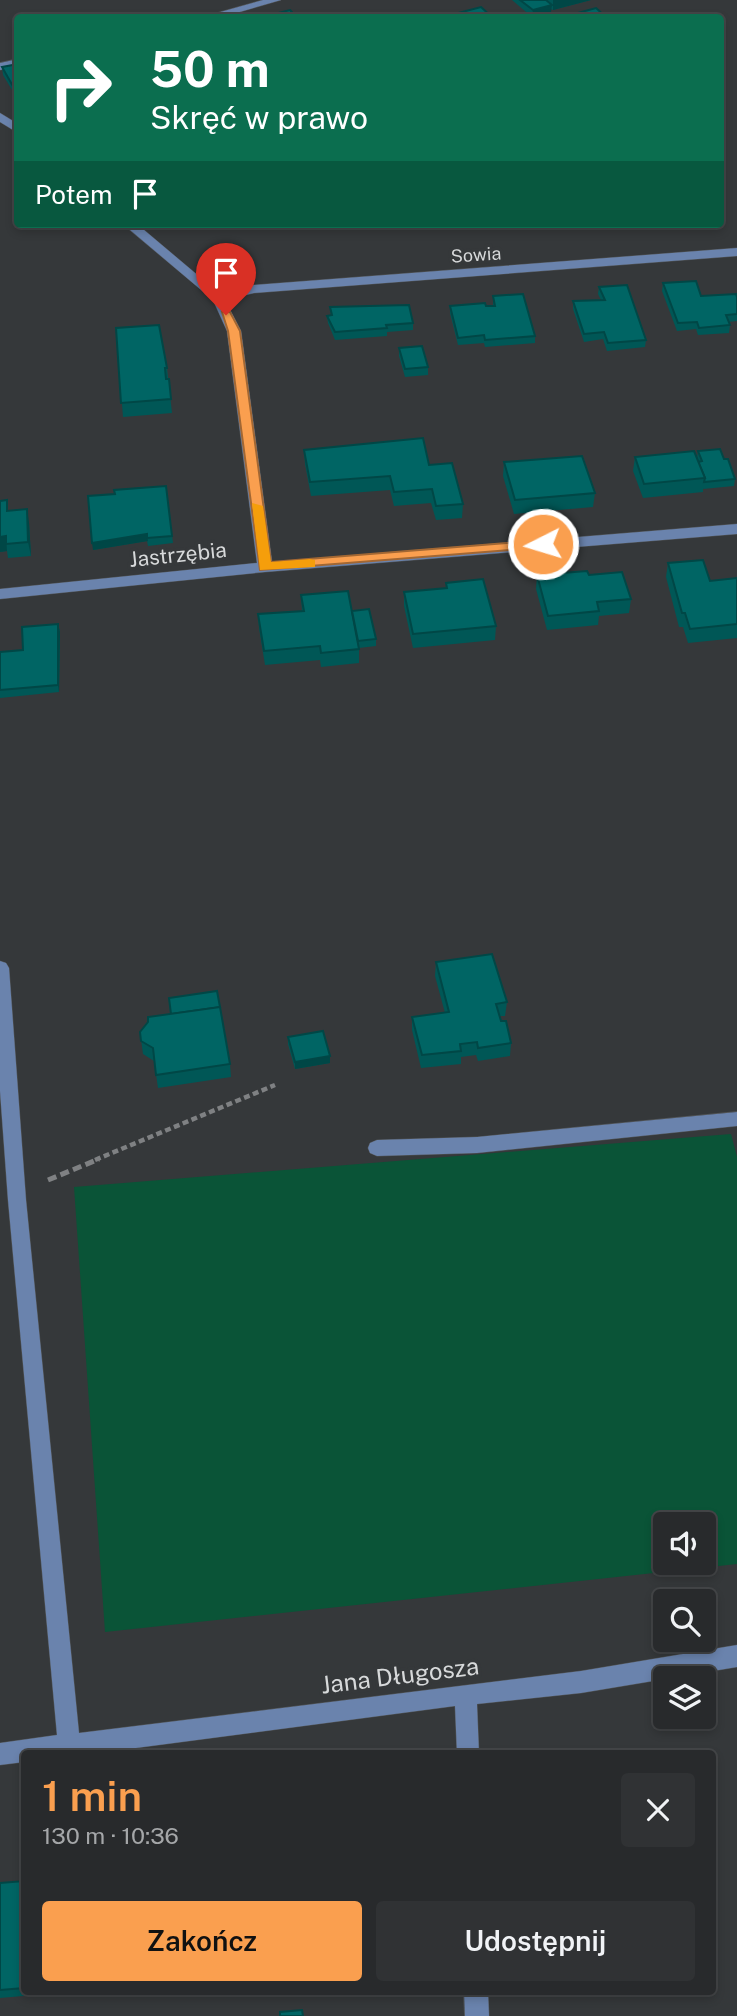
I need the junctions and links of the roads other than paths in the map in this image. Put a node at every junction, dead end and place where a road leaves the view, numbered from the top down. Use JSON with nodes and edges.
{"nodes":[{"id":1,"x":276,"y":0,"type":"edge"},
{"id":2,"x":220,"y":14,"type":"edge"},
{"id":3,"x":0,"y":116,"type":"edge"},
{"id":4,"x":14,"y":127,"type":"edge"},
{"id":5,"x":134,"y":228,"type":"edge"},
{"id":6,"x":737,"y":253,"type":"edge"},
{"id":7,"x":218,"y":299,"type":"junction"},
{"id":8,"x":737,"y":528,"type":"edge"},
{"id":9,"x":265,"y":567,"type":"junction"},
{"id":10,"x":0,"y":594,"type":"edge"},
{"id":11,"x":0,"y":968,"type":"edge"},
{"id":12,"x":737,"y":1119,"type":"edge"},
{"id":13,"x":377,"y":1148,"type":"dead end"},
{"id":14,"x":737,"y":1656,"type":"edge"},
{"id":15,"x":466,"y":1694,"type":"junction"},
{"id":16,"x":69,"y":1744,"type":"junction"},
{"id":17,"x":31,"y":1750,"type":"edge"},
{"id":18,"x":468,"y":1750,"type":"edge"},
{"id":19,"x":21,"y":1752,"type":"edge"},
{"id":20,"x":0,"y":1755,"type":"edge"},
{"id":21,"x":476,"y":1995,"type":"edge"},
{"id":22,"x":477,"y":2016,"type":"edge"}],
"edges":[{"from":1,"to":2,"type":"street"},
{"from":3,"to":4,"type":"street"},
{"from":5,"to":7,"type":"street"},
{"from":6,"to":7,"type":"street","name":"Sowia"},
{"from":7,"to":9,"type":"street"},
{"from":8,"to":9,"type":"street","name":"Jastrzębia"},
{"from":9,"to":10,"type":"street","name":"Jastrzębia"},
{"from":11,"to":16,"type":"street"},
{"from":12,"to":13,"type":"street"},
{"from":14,"to":15,"type":"street","name":"Jana Długosza"},
{"from":15,"to":16,"type":"street","name":"Jana Długosza"},
{"from":15,"to":18,"type":"street"},
{"from":16,"to":17,"type":"street","name":"Jana Długosza"},
{"from":19,"to":20,"type":"street","name":"Jana Długosza"},
{"from":21,"to":22,"type":"street"}]}
